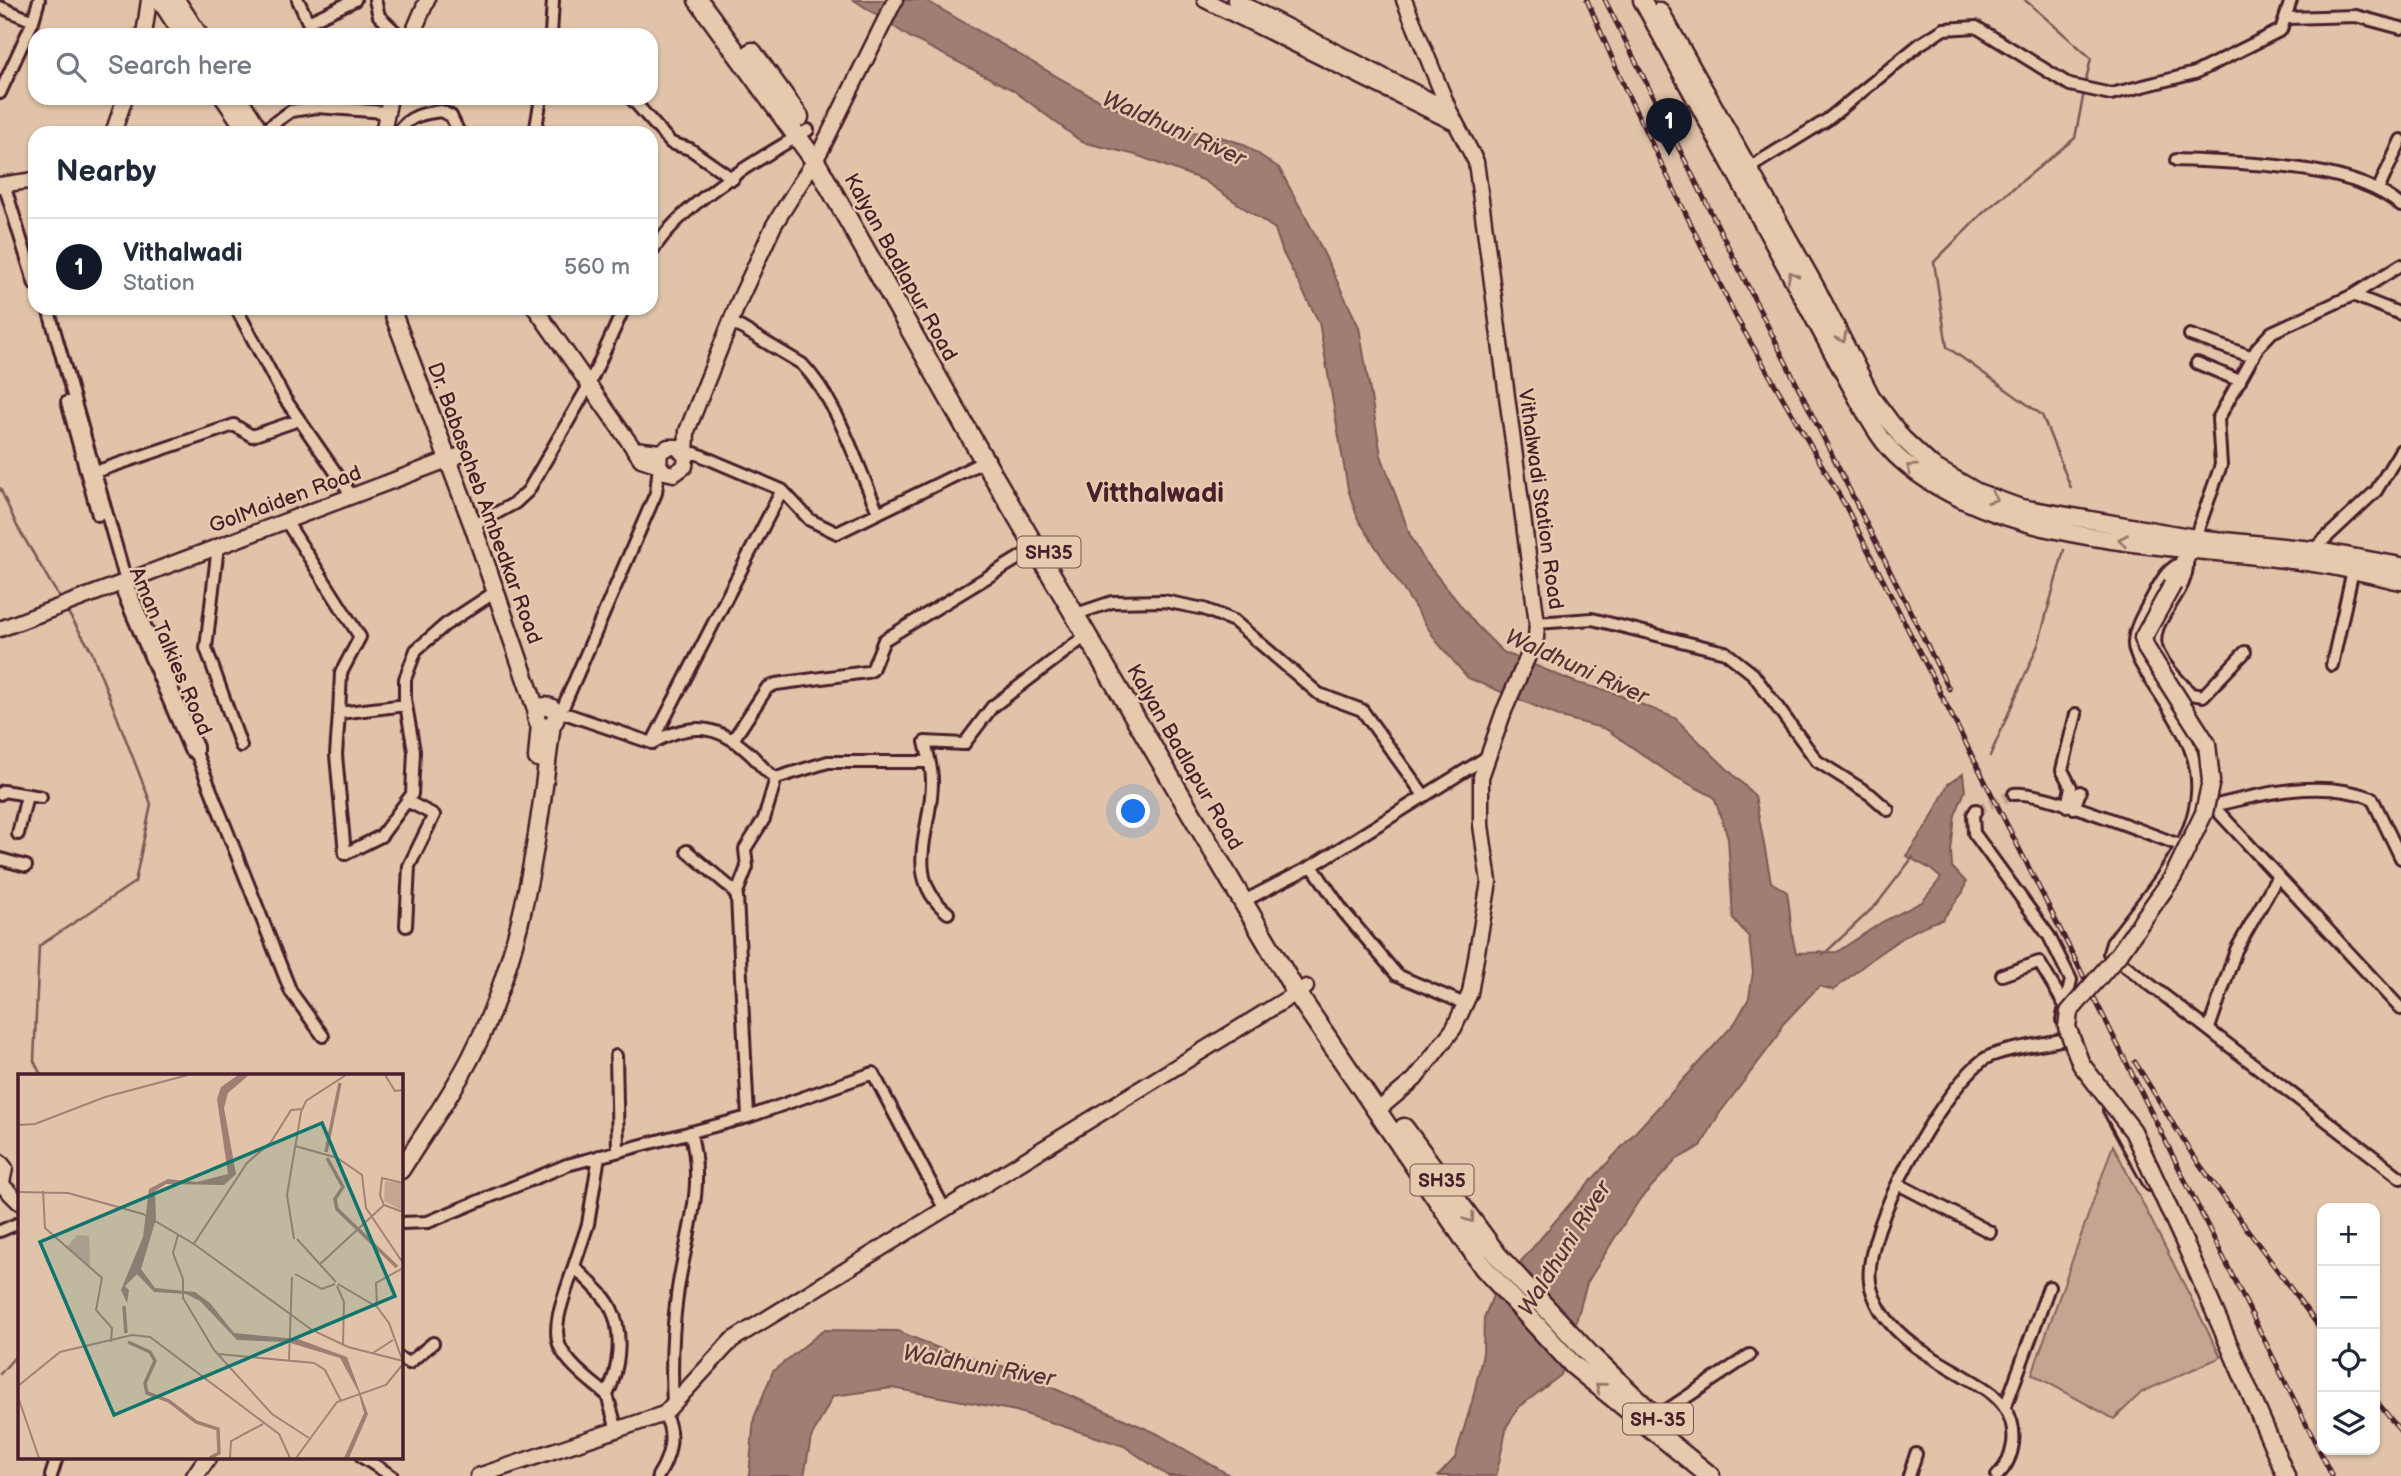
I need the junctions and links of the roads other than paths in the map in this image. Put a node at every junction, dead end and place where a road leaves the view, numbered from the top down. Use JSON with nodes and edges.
{"nodes":[{"id":1,"x":39,"y":0,"type":"edge"},
{"id":2,"x":149,"y":0,"type":"edge"},
{"id":3,"x":160,"y":0,"type":"edge"},
{"id":4,"x":176,"y":0,"type":"edge"},
{"id":5,"x":298,"y":0,"type":"edge"},
{"id":6,"x":355,"y":0,"type":"edge"},
{"id":7,"x":374,"y":0,"type":"edge"},
{"id":8,"x":427,"y":0,"type":"edge"},
{"id":9,"x":553,"y":0,"type":"edge"},
{"id":10,"x":698,"y":0,"type":"edge"},
{"id":11,"x":713,"y":0,"type":"edge"},
{"id":12,"x":895,"y":0,"type":"edge"},
{"id":13,"x":1205,"y":0,"type":"edge"},
{"id":14,"x":1236,"y":0,"type":"edge"},
{"id":15,"x":1404,"y":0,"type":"edge"},
{"id":16,"x":1642,"y":0,"type":"edge"},
{"id":17,"x":1654,"y":0,"type":"edge"},
{"id":18,"x":2291,"y":0,"type":"edge"},
{"id":19,"x":0,"y":7,"type":"edge"},
{"id":20,"x":2287,"y":18,"type":"junction"},
{"id":21,"x":33,"y":21,"type":"junction"},
{"id":22,"x":30,"y":28,"type":"edge"},
{"id":23,"x":145,"y":28,"type":"edge"},
{"id":24,"x":178,"y":28,"type":"edge"},
{"id":25,"x":194,"y":28,"type":"edge"},
{"id":26,"x":392,"y":28,"type":"edge"},
{"id":27,"x":415,"y":28,"type":"edge"},
{"id":28,"x":552,"y":28,"type":"edge"},
{"id":29,"x":2401,"y":28,"type":"edge"},
{"id":30,"x":28,"y":32,"type":"edge"},
{"id":31,"x":0,"y":93,"type":"edge"},
{"id":32,"x":123,"y":105,"type":"edge"},
{"id":33,"x":229,"y":105,"type":"edge"},
{"id":34,"x":243,"y":105,"type":"edge"},
{"id":35,"x":540,"y":105,"type":"edge"},
{"id":36,"x":637,"y":105,"type":"edge"},
{"id":37,"x":385,"y":117,"type":"edge"},
{"id":38,"x":1452,"y":117,"type":"junction"},
{"id":39,"x":115,"y":126,"type":"edge"},
{"id":40,"x":242,"y":126,"type":"edge"},
{"id":41,"x":257,"y":126,"type":"edge"},
{"id":42,"x":270,"y":126,"type":"edge"},
{"id":43,"x":403,"y":126,"type":"edge"},
{"id":44,"x":455,"y":126,"type":"edge"},
{"id":45,"x":536,"y":126,"type":"edge"},
{"id":46,"x":656,"y":126,"type":"edge"},
{"id":47,"x":658,"y":128,"type":"edge"},
{"id":48,"x":802,"y":133,"type":"junction"},
{"id":49,"x":2401,"y":140,"type":"edge"},
{"id":50,"x":818,"y":155,"type":"junction"},
{"id":51,"x":2176,"y":160,"type":"dead end"},
{"id":52,"x":1743,"y":171,"type":"junction"},
{"id":53,"x":733,"y":179,"type":"junction"},
{"id":54,"x":28,"y":181,"type":"edge"},
{"id":55,"x":5,"y":184,"type":"edge"},
{"id":56,"x":2378,"y":190,"type":"junction"},
{"id":57,"x":2401,"y":206,"type":"edge"},
{"id":58,"x":658,"y":242,"type":"edge"},
{"id":59,"x":28,"y":245,"type":"edge"},
{"id":60,"x":28,"y":260,"type":"edge"},
{"id":61,"x":2401,"y":265,"type":"edge"},
{"id":62,"x":2353,"y":295,"type":"junction"},
{"id":63,"x":2401,"y":314,"type":"edge"},
{"id":64,"x":43,"y":315,"type":"edge"},
{"id":65,"x":49,"y":315,"type":"edge"},
{"id":66,"x":240,"y":315,"type":"edge"},
{"id":67,"x":394,"y":315,"type":"edge"},
{"id":68,"x":406,"y":315,"type":"edge"},
{"id":69,"x":540,"y":315,"type":"edge"},
{"id":70,"x":621,"y":315,"type":"edge"},
{"id":71,"x":730,"y":321,"type":"junction"},
{"id":72,"x":2190,"y":335,"type":"dead end"},
{"id":73,"x":56,"y":351,"type":"junction"},
{"id":74,"x":2253,"y":357,"type":"junction"},
{"id":75,"x":2197,"y":363,"type":"dead end"},
{"id":76,"x":2239,"y":381,"type":"junction"},
{"id":77,"x":588,"y":387,"type":"junction"},
{"id":78,"x":299,"y":420,"type":"junction"},
{"id":79,"x":687,"y":431,"type":"junction"},
{"id":80,"x":2401,"y":450,"type":"edge"},
{"id":81,"x":664,"y":454,"type":"junction"},
{"id":82,"x":453,"y":458,"type":"junction"},
{"id":83,"x":988,"y":459,"type":"junction"},
{"id":84,"x":681,"y":466,"type":"junction"},
{"id":85,"x":90,"y":474,"type":"junction"},
{"id":86,"x":782,"y":490,"type":"junction"},
{"id":87,"x":656,"y":493,"type":"junction"},
{"id":88,"x":352,"y":496,"type":"junction"},
{"id":89,"x":878,"y":512,"type":"junction"},
{"id":90,"x":286,"y":521,"type":"junction"},
{"id":91,"x":478,"y":524,"type":"junction"},
{"id":92,"x":218,"y":546,"type":"junction"},
{"id":93,"x":1037,"y":547,"type":"junction"},
{"id":94,"x":2191,"y":550,"type":"junction"},
{"id":95,"x":2313,"y":550,"type":"junction"},
{"id":96,"x":2401,"y":566,"type":"edge"},
{"id":97,"x":2353,"y":570,"type":"junction"},
{"id":98,"x":2401,"y":581,"type":"edge"},
{"id":99,"x":122,"y":582,"type":"junction"},
{"id":100,"x":495,"y":592,"type":"junction"},
{"id":101,"x":1080,"y":613,"type":"junction"},
{"id":102,"x":1537,"y":623,"type":"junction"},
{"id":103,"x":0,"y":629,"type":"edge"},
{"id":104,"x":1087,"y":635,"type":"junction"},
{"id":105,"x":2245,"y":652,"type":"dead end"},
{"id":106,"x":2332,"y":665,"type":"dead end"},
{"id":107,"x":406,"y":705,"type":"junction"},
{"id":108,"x":339,"y":713,"type":"junction"},
{"id":109,"x":2076,"y":714,"type":"dead end"},
{"id":110,"x":548,"y":715,"type":"junction"},
{"id":111,"x":733,"y":740,"type":"junction"},
{"id":112,"x":652,"y":743,"type":"junction"},
{"id":113,"x":241,"y":746,"type":"dead end"},
{"id":114,"x":1490,"y":755,"type":"junction"},
{"id":115,"x":929,"y":762,"type":"junction"},
{"id":116,"x":776,"y":778,"type":"junction"},
{"id":117,"x":2080,"y":792,"type":"dead end"},
{"id":118,"x":0,"y":794,"type":"edge"},
{"id":119,"x":1423,"y":794,"type":"junction"},
{"id":120,"x":2014,"y":794,"type":"tunnel mouth"},
{"id":121,"x":27,"y":795,"type":"junction"},
{"id":122,"x":41,"y":797,"type":"dead end"},
{"id":123,"x":2197,"y":800,"type":"junction"},
{"id":124,"x":407,"y":801,"type":"junction"},
{"id":125,"x":2213,"y":806,"type":"junction"},
{"id":126,"x":2070,"y":807,"type":"junction"},
{"id":127,"x":1888,"y":810,"type":"dead end"},
{"id":128,"x":1976,"y":810,"type":"dead end"},
{"id":129,"x":18,"y":834,"type":"dead end"},
{"id":130,"x":2180,"y":845,"type":"junction"},
{"id":131,"x":687,"y":851,"type":"dead end"},
{"id":132,"x":2401,"y":858,"type":"edge"},
{"id":133,"x":0,"y":859,"type":"edge"},
{"id":134,"x":26,"y":866,"type":"dead end"},
{"id":135,"x":1312,"y":866,"type":"junction"},
{"id":136,"x":2278,"y":876,"type":"junction"},
{"id":137,"x":736,"y":895,"type":"junction"},
{"id":138,"x":1247,"y":900,"type":"junction"},
{"id":139,"x":948,"y":913,"type":"dead end"},
{"id":140,"x":407,"y":926,"type":"dead end"},
{"id":141,"x":2002,"y":975,"type":"dead end"},
{"id":142,"x":1301,"y":990,"type":"junction"},
{"id":143,"x":1465,"y":1004,"type":"junction"},
{"id":144,"x":2064,"y":1004,"type":"junction"},
{"id":145,"x":2401,"y":1009,"type":"edge"},
{"id":146,"x":2209,"y":1028,"type":"junction"},
{"id":147,"x":323,"y":1036,"type":"dead end"},
{"id":148,"x":2065,"y":1040,"type":"junction"},
{"id":149,"x":616,"y":1056,"type":"dead end"},
{"id":150,"x":1382,"y":1107,"type":"junction"},
{"id":151,"x":433,"y":1113,"type":"junction"},
{"id":152,"x":748,"y":1116,"type":"junction"},
{"id":153,"x":690,"y":1132,"type":"junction"},
{"id":154,"x":618,"y":1151,"type":"junction"},
{"id":155,"x":599,"y":1156,"type":"junction"},
{"id":156,"x":402,"y":1157,"type":"edge"},
{"id":157,"x":0,"y":1162,"type":"edge"},
{"id":158,"x":402,"y":1168,"type":"edge"},
{"id":159,"x":2401,"y":1178,"type":"edge"},
{"id":160,"x":1,"y":1183,"type":"edge"},
{"id":161,"x":1898,"y":1184,"type":"junction"},
{"id":162,"x":18,"y":1201,"type":"edge"},
{"id":163,"x":945,"y":1210,"type":"junction"},
{"id":164,"x":18,"y":1223,"type":"edge"},
{"id":165,"x":402,"y":1223,"type":"edge"},
{"id":166,"x":0,"y":1231,"type":"edge"},
{"id":167,"x":1990,"y":1232,"type":"dead end"},
{"id":168,"x":1499,"y":1256,"type":"joint"},
{"id":169,"x":574,"y":1266,"type":"junction"},
{"id":170,"x":1484,"y":1268,"type":"joint"},
{"id":171,"x":2049,"y":1287,"type":"dead end"},
{"id":172,"x":2223,"y":1330,"type":"junction"},
{"id":173,"x":432,"y":1343,"type":"dead end"},
{"id":174,"x":1750,"y":1355,"type":"dead end"},
{"id":175,"x":402,"y":1360,"type":"edge"},
{"id":176,"x":607,"y":1395,"type":"junction"},
{"id":177,"x":2005,"y":1408,"type":"junction"},
{"id":178,"x":668,"y":1409,"type":"junction"},
{"id":179,"x":1651,"y":1420,"type":"junction"},
{"id":180,"x":617,"y":1430,"type":"junction"},
{"id":181,"x":1916,"y":1454,"type":"dead end"},
{"id":182,"x":57,"y":1458,"type":"edge"},
{"id":183,"x":207,"y":1458,"type":"edge"},
{"id":184,"x":214,"y":1458,"type":"edge"},
{"id":185,"x":364,"y":1458,"type":"edge"},
{"id":186,"x":51,"y":1476,"type":"edge"},
{"id":187,"x":195,"y":1476,"type":"edge"},
{"id":188,"x":203,"y":1476,"type":"edge"},
{"id":189,"x":392,"y":1476,"type":"edge"},
{"id":190,"x":478,"y":1476,"type":"edge"},
{"id":191,"x":658,"y":1476,"type":"edge"},
{"id":192,"x":1710,"y":1476,"type":"edge"},
{"id":193,"x":1727,"y":1476,"type":"edge"},
{"id":194,"x":1909,"y":1476,"type":"edge"},
{"id":195,"x":1997,"y":1476,"type":"edge"},
{"id":196,"x":2286,"y":1476,"type":"edge"}],
"edges":[{"from":1,"to":21,"type":"street"},
{"from":2,"to":23,"type":"street"},
{"from":3,"to":24,"type":"main road"},
{"from":4,"to":25,"type":"main road"},
{"from":5,"to":6,"type":"street"},
{"from":7,"to":26,"type":"street"},
{"from":8,"to":27,"type":"street"},
{"from":9,"to":28,"type":"street"},
{"from":10,"to":48,"type":"main road","name":"Kalyan Badlapur Road","number":"SH35"},
{"from":11,"to":48,"type":"main road","name":"Kalyan Badlapur Road","number":"SH35"},
{"from":12,"to":50,"type":"street"},
{"from":13,"to":38,"type":"street"},
{"from":14,"to":38,"type":"street"},
{"from":15,"to":38,"type":"street","name":"Vithalwadi Station Road"},
{"from":16,"to":52,"type":"main road"},
{"from":17,"to":52,"type":"main road"},
{"from":18,"to":20,"type":"street"},
{"from":19,"to":21,"type":"street"},
{"from":20,"to":29,"type":"street"},
{"from":20,"to":52,"type":"street"},
{"from":21,"to":22,"type":"street"},
{"from":30,"to":31,"type":"street"},
{"from":32,"to":39,"type":"street"},
{"from":33,"to":40,"type":"main road"},
{"from":34,"to":41,"type":"main road"},
{"from":35,"to":45,"type":"street"},
{"from":36,"to":46,"type":"street"},
{"from":37,"to":42,"type":"street"},
{"from":38,"to":102,"type":"street","name":"Vithalwadi Station Road"},
{"from":43,"to":44,"type":"street"},
{"from":47,"to":53,"type":"street"},
{"from":48,"to":50,"type":"main road","name":"Kalyan Badlapur Road","number":"SH35"},
{"from":48,"to":53,"type":"street"},
{"from":49,"to":56,"type":"street"},
{"from":50,"to":71,"type":"street"},
{"from":50,"to":83,"type":"main road","name":"Kalyan Badlapur Road","number":"SH35"},
{"from":51,"to":56,"type":"street"},
{"from":52,"to":94,"type":"main road"},
{"from":53,"to":58,"type":"street"},
{"from":54,"to":55,"type":"street"},
{"from":55,"to":59,"type":"street"},
{"from":55,"to":60,"type":"street"},
{"from":56,"to":57,"type":"street"},
{"from":61,"to":62,"type":"street"},
{"from":62,"to":63,"type":"street"},
{"from":62,"to":74,"type":"street"},
{"from":64,"to":73,"type":"street","name":"Aman Talkies Road"},
{"from":65,"to":73,"type":"street","name":"Aman Talkies Road"},
{"from":66,"to":78,"type":"street"},
{"from":67,"to":82,"type":"main road","name":"Dr. Babasaheb Ambedkar Road"},
{"from":68,"to":82,"type":"main road","name":"Dr. Babasaheb Ambedkar Road"},
{"from":69,"to":77,"type":"street"},
{"from":70,"to":77,"type":"street"},
{"from":71,"to":79,"type":"street"},
{"from":71,"to":89,"type":"street"},
{"from":72,"to":74,"type":"street"},
{"from":73,"to":85,"type":"street","name":"Aman Talkies Road"},
{"from":74,"to":76,"type":"street"},
{"from":75,"to":76,"type":"street"},
{"from":76,"to":94,"type":"street"},
{"from":77,"to":81,"type":"street"},
{"from":77,"to":91,"type":"street"},
{"from":78,"to":85,"type":"street"},
{"from":78,"to":88,"type":"street"},
{"from":79,"to":81,"type":"street"},
{"from":79,"to":84,"type":"street"},
{"from":80,"to":95,"type":"street"},
{"from":81,"to":84,"type":"street"},
{"from":81,"to":84,"type":"street"},
{"from":81,"to":87,"type":"street"},
{"from":82,"to":88,"type":"street","name":"GolMaiden Road"},
{"from":82,"to":91,"type":"main road","name":"Dr. Babasaheb Ambedkar Road"},
{"from":83,"to":89,"type":"street"},
{"from":83,"to":93,"type":"main road","name":"Kalyan Badlapur Road","number":"SH35"},
{"from":83,"to":101,"type":"main road","name":"Kalyan Badlapur Road","number":"SH35"},
{"from":84,"to":86,"type":"street"},
{"from":84,"to":87,"type":"street"},
{"from":85,"to":99,"type":"street","name":"Aman Talkies Road"},
{"from":86,"to":89,"type":"street"},
{"from":86,"to":112,"type":"street"},
{"from":87,"to":110,"type":"street"},
{"from":88,"to":90,"type":"street","name":"GolMaiden Road"},
{"from":90,"to":92,"type":"street","name":"GolMaiden Road"},
{"from":90,"to":108,"type":"street"},
{"from":91,"to":100,"type":"main road","name":"Dr. Babasaheb Ambedkar Road"},
{"from":91,"to":110,"type":"main road","name":"Dr. Babasaheb Ambedkar Road"},
{"from":92,"to":99,"type":"street","name":"GolMaiden Road"},
{"from":92,"to":113,"type":"street"},
{"from":93,"to":101,"type":"main road","name":"Kalyan Badlapur Road","number":"SH35"},
{"from":93,"to":111,"type":"street"},
{"from":94,"to":95,"type":"main road"},
{"from":94,"to":97,"type":"main road"},
{"from":94,"to":105,"type":"street"},
{"from":94,"to":123,"type":"street"},
{"from":94,"to":172,"type":"main road","bridge":true},
{"from":95,"to":96,"type":"main road"},
{"from":97,"to":98,"type":"main road"},
{"from":97,"to":106,"type":"street"},
{"from":99,"to":103,"type":"street","name":"GolMaiden Road"},
{"from":99,"to":147,"type":"street","name":"Aman Talkies Road"},
{"from":100,"to":107,"type":"street"},
{"from":100,"to":110,"type":"main road","name":"Dr. Babasaheb Ambedkar Road"},
{"from":101,"to":104,"type":"main road","name":"Kalyan Badlapur Road","number":"SH35"},
{"from":101,"to":119,"type":"street"},
{"from":101,"to":138,"type":"main road","name":"Kalyan Badlapur Road","number":"SH35"},
{"from":102,"to":114,"type":"street","name":"Vithalwadi Station Road"},
{"from":102,"to":127,"type":"street"},
{"from":104,"to":115,"type":"street"},
{"from":104,"to":138,"type":"main road","name":"Kalyan Badlapur Road","number":"SH35"},
{"from":107,"to":108,"type":"street"},
{"from":107,"to":124,"type":"street"},
{"from":108,"to":124,"type":"street"},
{"from":109,"to":126,"type":"street"},
{"from":110,"to":112,"type":"street"},
{"from":110,"to":151,"type":"main road","name":"Dr. Babasaheb Ambedkar Road"},
{"from":111,"to":112,"type":"street"},
{"from":111,"to":116,"type":"street"},
{"from":114,"to":119,"type":"street"},
{"from":114,"to":143,"type":"street","name":"Vithalwadi Station Road"},
{"from":115,"to":116,"type":"street"},
{"from":115,"to":139,"type":"street"},
{"from":116,"to":137,"type":"street"},
{"from":117,"to":126,"type":"street"},
{"from":118,"to":121,"type":"street"},
{"from":119,"to":135,"type":"street"},
{"from":120,"to":126,"type":"street"},
{"from":121,"to":122,"type":"street"},
{"from":121,"to":129,"type":"street"},
{"from":123,"to":125,"type":"street"},
{"from":123,"to":130,"type":"street"},
{"from":124,"to":140,"type":"street"},
{"from":125,"to":132,"type":"street"},
{"from":125,"to":136,"type":"street"},
{"from":126,"to":130,"type":"street"},
{"from":128,"to":144,"type":"street"},
{"from":130,"to":146,"type":"street"},
{"from":131,"to":137,"type":"street"},
{"from":133,"to":134,"type":"street"},
{"from":135,"to":138,"type":"street"},
{"from":135,"to":143,"type":"street"},
{"from":136,"to":145,"type":"street"},
{"from":136,"to":146,"type":"street"},
{"from":137,"to":152,"type":"street"},
{"from":138,"to":142,"type":"main road","name":"Kalyan Badlapur Road","number":"SH35"},
{"from":141,"to":144,"type":"street"},
{"from":142,"to":150,"type":"main road","name":"Kalyan Badlapur Road","number":"SH35"},
{"from":142,"to":163,"type":"street"},
{"from":143,"to":150,"type":"street","name":"Vithalwadi Station Road"},
{"from":144,"to":148,"type":"street"},
{"from":146,"to":159,"type":"street"},
{"from":148,"to":161,"type":"street"},
{"from":148,"to":172,"type":"street"},
{"from":149,"to":154,"type":"street"},
{"from":150,"to":168,"type":"main road","name":"Kalyan Badlapur Road","number":"SH35","one_way":true},
{"from":150,"to":170,"type":"main road","name":"Kalyan Badlapur Road","number":"SH35"},
{"from":151,"to":156,"type":"main road","name":"Dr. Babasaheb Ambedkar Road"},
{"from":151,"to":158,"type":"main road","name":"Dr. Babasaheb Ambedkar Road"},
{"from":152,"to":153,"type":"street"},
{"from":152,"to":163,"type":"street"},
{"from":153,"to":154,"type":"street"},
{"from":153,"to":178,"type":"street"},
{"from":154,"to":155,"type":"street"},
{"from":155,"to":165,"type":"street"},
{"from":155,"to":169,"type":"street"},
{"from":157,"to":160,"type":"street"},
{"from":160,"to":162,"type":"street"},
{"from":161,"to":167,"type":"street"},
{"from":161,"to":177,"type":"street"},
{"from":163,"to":178,"type":"street"},
{"from":164,"to":166,"type":"street"},
{"from":168,"to":179,"type":"main road","name":"Kalyan Badlapur Road","number":"SH-35"},
{"from":169,"to":176,"type":"street"},
{"from":169,"to":176,"type":"street"},
{"from":179,"to":170,"type":"main road","name":"Kalyan Badlapur Road","number":"SH-35","one_way":true},
{"from":171,"to":177,"type":"street"},
{"from":172,"to":196,"type":"main road"},
{"from":173,"to":175,"type":"street"},
{"from":174,"to":179,"type":"street"},
{"from":176,"to":180,"type":"street"},
{"from":177,"to":195,"type":"street"},
{"from":178,"to":180,"type":"street"},
{"from":178,"to":191,"type":"street"},
{"from":179,"to":192,"type":"main road","name":"Kalyan Badlapur Road","number":"SH-35"},
{"from":179,"to":193,"type":"main road","name":"Kalyan Badlapur Road","number":"SH-35"},
{"from":180,"to":190,"type":"street"},
{"from":181,"to":194,"type":"street"},
{"from":182,"to":186,"type":"street"},
{"from":183,"to":187,"type":"main road"},
{"from":184,"to":188,"type":"main road"},
{"from":185,"to":189,"type":"street"}]}
